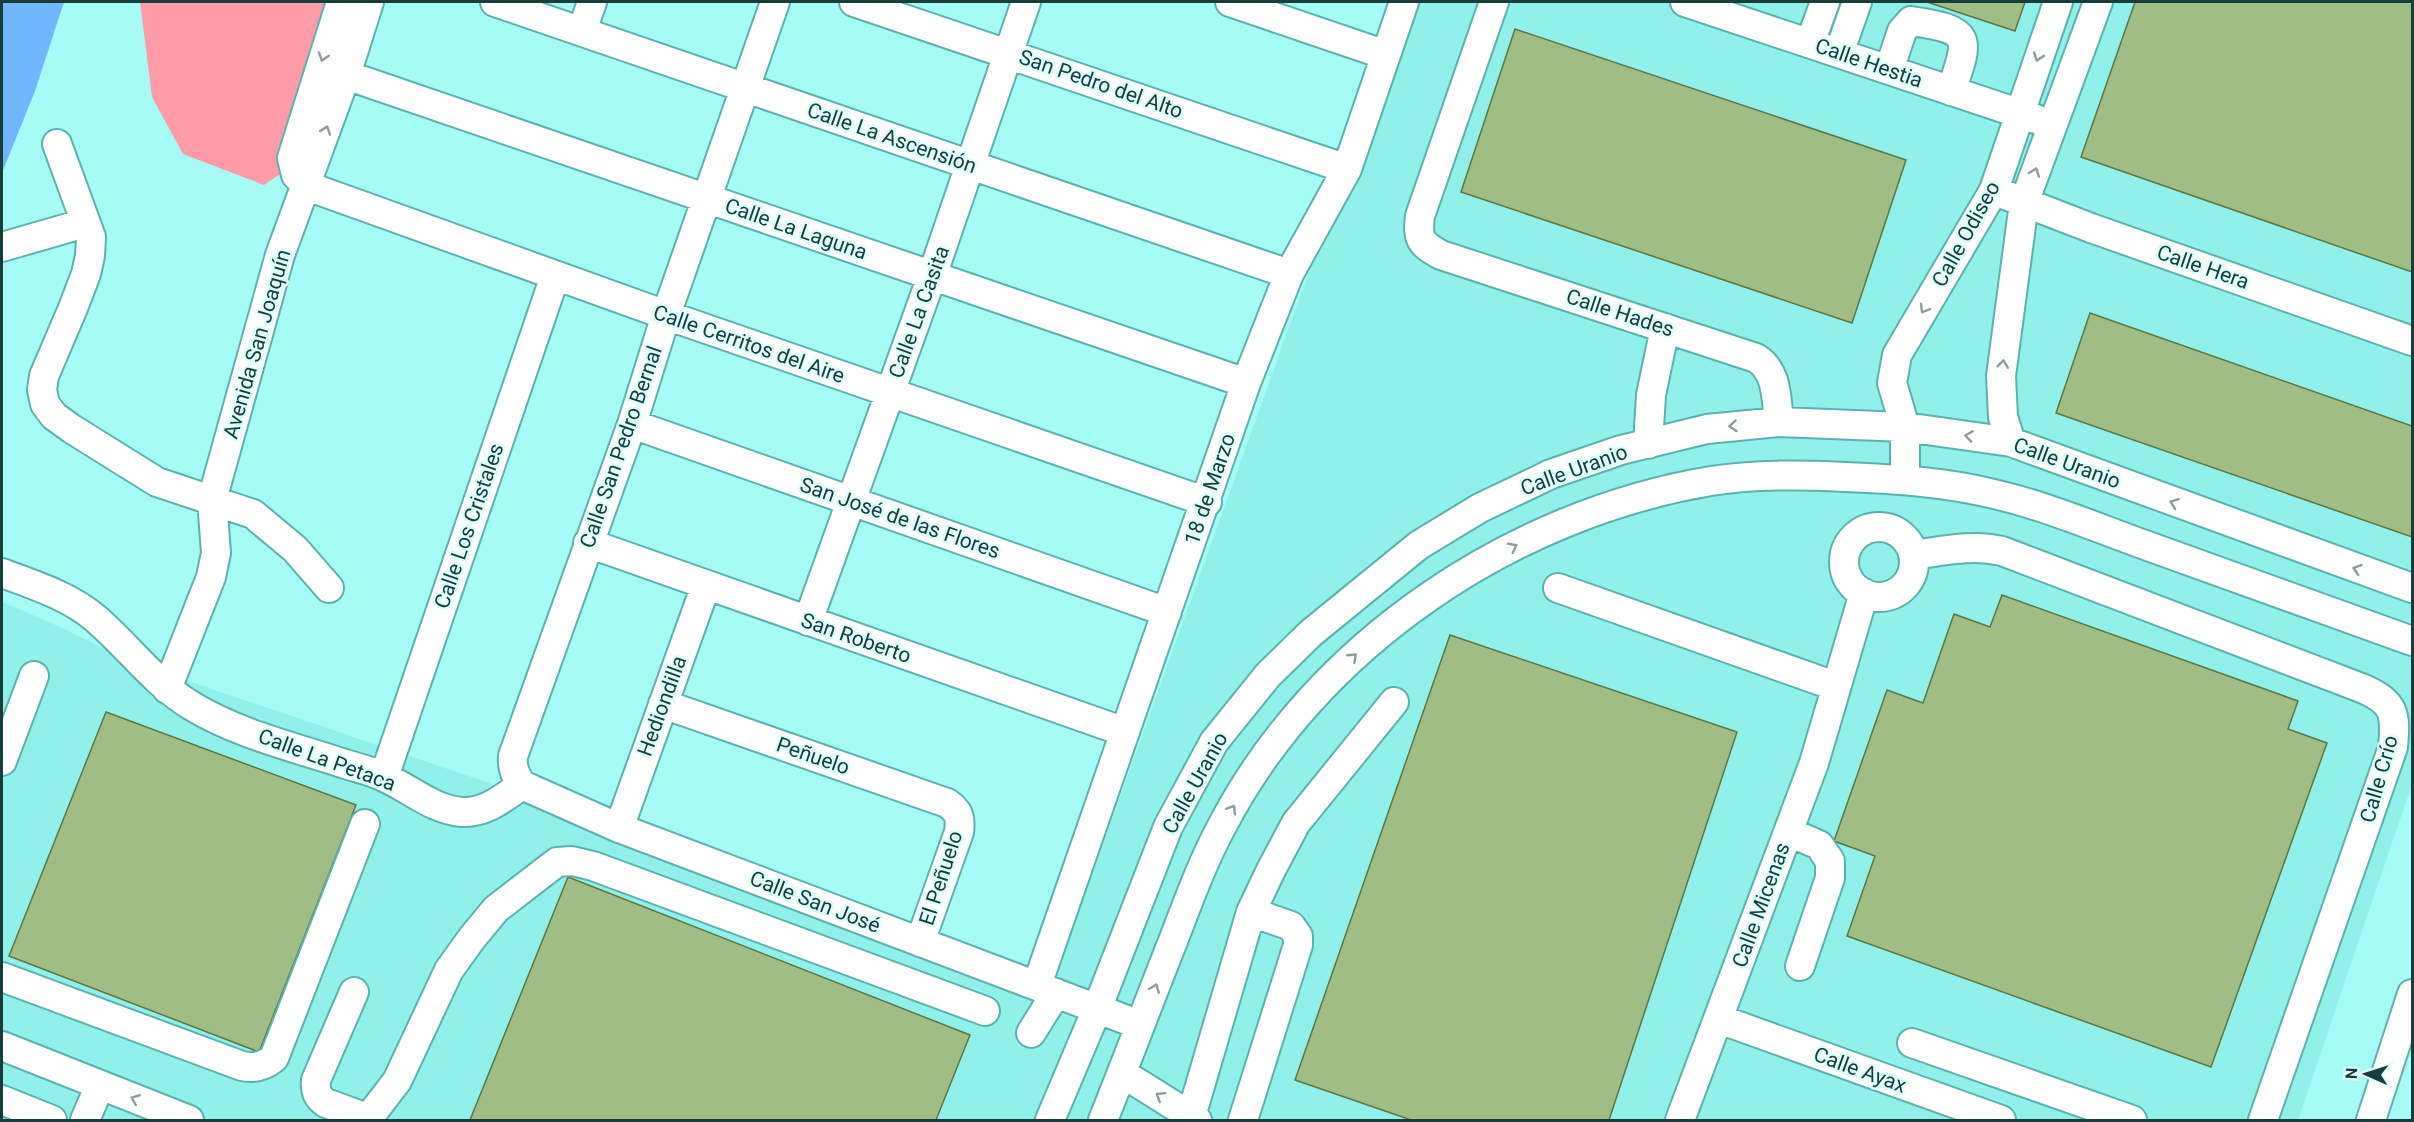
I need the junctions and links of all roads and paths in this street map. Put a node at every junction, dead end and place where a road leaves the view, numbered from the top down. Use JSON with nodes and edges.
{"nodes":[{"id":1,"x":341,"y":2,"type":"edge"},
{"id":2,"x":369,"y":2,"type":"edge"},
{"id":3,"x":495,"y":2,"type":"edge"},
{"id":4,"x":592,"y":2,"type":"edge"},
{"id":5,"x":775,"y":2,"type":"edge"},
{"id":6,"x":854,"y":2,"type":"edge"},
{"id":7,"x":1026,"y":2,"type":"edge"},
{"id":8,"x":1230,"y":2,"type":"edge"},
{"id":9,"x":1404,"y":2,"type":"edge"},
{"id":10,"x":1494,"y":2,"type":"edge"},
{"id":11,"x":1685,"y":2,"type":"edge"},
{"id":12,"x":1825,"y":2,"type":"edge"},
{"id":13,"x":1857,"y":2,"type":"edge"},
{"id":14,"x":2058,"y":2,"type":"edge"},
{"id":15,"x":2098,"y":2,"type":"edge"},
{"id":16,"x":1731,"y":9,"type":"edge"},
{"id":17,"x":1761,"y":13,"type":"edge"},
{"id":18,"x":582,"y":31,"type":"junction"},
{"id":19,"x":1810,"y":44,"type":"junction"},
{"id":20,"x":1008,"y":53,"type":"junction"},
{"id":21,"x":1839,"y":53,"type":"junction"},
{"id":22,"x":1386,"y":55,"type":"junction"},
{"id":23,"x":1889,"y":70,"type":"junction"},
{"id":24,"x":346,"y":75,"type":"junction"},
{"id":25,"x":746,"y":87,"type":"junction"},
{"id":26,"x":1951,"y":91,"type":"junction"},
{"id":27,"x":2019,"y":113,"type":"junction"},
{"id":28,"x":2053,"y":124,"type":"junction"},
{"id":29,"x":57,"y":144,"type":"dead end"},
{"id":30,"x":971,"y":165,"type":"junction"},
{"id":31,"x":1347,"y":169,"type":"junction"},
{"id":32,"x":301,"y":181,"type":"junction"},
{"id":33,"x":1994,"y":190,"type":"junction"},
{"id":34,"x":707,"y":198,"type":"junction"},
{"id":35,"x":2024,"y":203,"type":"junction"},
{"id":36,"x":85,"y":223,"type":"junction"},
{"id":37,"x":2,"y":247,"type":"edge"},
{"id":38,"x":1289,"y":274,"type":"junction"},
{"id":39,"x":555,"y":276,"type":"junction"},
{"id":40,"x":932,"y":276,"type":"junction"},
{"id":41,"x":666,"y":315,"type":"junction"},
{"id":42,"x":1665,"y":328,"type":"junction"},
{"id":43,"x":2412,"y":341,"type":"edge"},
{"id":44,"x":1246,"y":383,"type":"junction"},
{"id":45,"x":890,"y":392,"type":"junction"},
{"id":46,"x":1779,"y":422,"type":"junction"},
{"id":47,"x":632,"y":424,"type":"junction"},
{"id":48,"x":1905,"y":427,"type":"junction"},
{"id":49,"x":2011,"y":442,"type":"junction"},
{"id":50,"x":1648,"y":444,"type":"junction"},
{"id":51,"x":1905,"y":479,"type":"junction"},
{"id":52,"x":212,"y":500,"type":"junction"},
{"id":53,"x":852,"y":501,"type":"junction"},
{"id":54,"x":1206,"y":502,"type":"junction"},
{"id":55,"x":588,"y":543,"type":"junction"},
{"id":56,"x":1913,"y":555,"type":"junction"},
{"id":57,"x":2,"y":573,"type":"edge"},
{"id":58,"x":706,"y":585,"type":"junction"},
{"id":59,"x":329,"y":588,"type":"dead end"},
{"id":60,"x":1558,"y":588,"type":"dead end"},
{"id":61,"x":2412,"y":588,"type":"edge"},
{"id":62,"x":1864,"y":593,"type":"junction"},
{"id":63,"x":1167,"y":612,"type":"junction"},
{"id":64,"x":808,"y":621,"type":"junction"},
{"id":65,"x":2412,"y":642,"type":"edge"},
{"id":66,"x":34,"y":676,"type":"dead end"},
{"id":67,"x":1835,"y":686,"type":"junction"},
{"id":68,"x":167,"y":689,"type":"junction"},
{"id":69,"x":1394,"y":702,"type":"dead end"},
{"id":70,"x":663,"y":704,"type":"junction"},
{"id":71,"x":1125,"y":732,"type":"junction"},
{"id":72,"x":2,"y":761,"type":"edge"},
{"id":73,"x":384,"y":777,"type":"junction"},
{"id":74,"x":522,"y":784,"type":"junction"},
{"id":75,"x":959,"y":814,"type":"joint"},
{"id":76,"x":365,"y":824,"type":"dead end"},
{"id":77,"x":619,"y":828,"type":"junction"},
{"id":78,"x":1789,"y":832,"type":"junction"},
{"id":79,"x":1251,"y":912,"type":"junction"},
{"id":80,"x":920,"y":942,"type":"junction"},
{"id":81,"x":1800,"y":966,"type":"dead end"},
{"id":82,"x":2,"y":977,"type":"edge"},
{"id":83,"x":1046,"y":989,"type":"junction"},
{"id":84,"x":354,"y":992,"type":"dead end"},
{"id":85,"x":2412,"y":994,"type":"edge"},
{"id":86,"x":1097,"y":1009,"type":"junction"},
{"id":87,"x":985,"y":1011,"type":"dead end"},
{"id":88,"x":1719,"y":1019,"type":"junction"},
{"id":89,"x":1140,"y":1024,"type":"junction"},
{"id":90,"x":1031,"y":1033,"type":"dead end"},
{"id":91,"x":1912,"y":1043,"type":"dead end"},
{"id":92,"x":2,"y":1046,"type":"edge"},
{"id":93,"x":1122,"y":1073,"type":"junction"},
{"id":94,"x":100,"y":1085,"type":"junction"},
{"id":95,"x":2,"y":1100,"type":"edge"},
{"id":96,"x":1193,"y":1119,"type":"edge"},
{"id":97,"x":52,"y":1120,"type":"edge"},
{"id":98,"x":85,"y":1120,"type":"edge"},
{"id":99,"x":189,"y":1120,"type":"edge"},
{"id":100,"x":374,"y":1120,"type":"edge"},
{"id":101,"x":1050,"y":1120,"type":"edge"},
{"id":102,"x":1103,"y":1120,"type":"edge"},
{"id":103,"x":1243,"y":1120,"type":"edge"},
{"id":104,"x":1680,"y":1120,"type":"edge"},
{"id":105,"x":2001,"y":1120,"type":"edge"},
{"id":106,"x":2132,"y":1120,"type":"edge"},
{"id":107,"x":2263,"y":1120,"type":"edge"},
{"id":108,"x":2371,"y":1120,"type":"edge"}],
"edges":[{"from":1,"to":32,"type":"street","name":"Avenida San Joaquín","one_way":true},
{"from":2,"to":24,"type":"street","name":"Avenida San Joaquín"},
{"from":3,"to":18,"type":"street","name":"Calle La Ascensión"},
{"from":4,"to":18,"type":"street"},
{"from":5,"to":25,"type":"street","name":"Calle San Pedro Bernal"},
{"from":6,"to":20,"type":"street","name":"San Pedro del Alto"},
{"from":7,"to":20,"type":"street","name":"Calle La Casita"},
{"from":8,"to":22,"type":"street"},
{"from":9,"to":22,"type":"street","name":"18 de Marzo"},
{"from":10,"to":42,"type":"street","name":"Calle Hades"},
{"from":11,"to":16,"type":"street","name":"Calle Hestia"},
{"from":12,"to":19,"type":"street"},
{"from":13,"to":21,"type":"street"},
{"from":14,"to":27,"type":"street","name":"Calle Odiseo","one_way":true},
{"from":15,"to":28,"type":"street","name":"Calle Odiseo"},
{"from":16,"to":17,"type":"street","name":"Calle Hestia"},
{"from":17,"to":19,"type":"street","name":"Calle Hestia"},
{"from":18,"to":25,"type":"street","name":"Calle La Ascensión"},
{"from":19,"to":21,"type":"street","name":"Calle Hestia"},
{"from":20,"to":30,"type":"street","name":"Calle La Casita"},
{"from":20,"to":31,"type":"street","name":"San Pedro del Alto"},
{"from":21,"to":23,"type":"street","name":"Calle Hestia"},
{"from":22,"to":31,"type":"street","name":"18 de Marzo"},
{"from":23,"to":26,"type":"street","name":"Calle Hestia"},
{"from":23,"to":26,"type":"street"},
{"from":32,"to":24,"type":"street","name":"Avenida San Joaquín","one_way":true},
{"from":24,"to":34,"type":"street","name":"Calle La Laguna"},
{"from":25,"to":30,"type":"street","name":"Calle La Ascensión"},
{"from":25,"to":34,"type":"street","name":"Calle San Pedro Bernal"},
{"from":26,"to":27,"type":"street","name":"Calle Hestia"},
{"from":27,"to":28,"type":"street","name":"Calle Hestia"},
{"from":27,"to":33,"type":"street","name":"Calle Odiseo"},
{"from":35,"to":28,"type":"street","name":"Calle Odiseo","one_way":true},
{"from":29,"to":36,"type":"street"},
{"from":30,"to":38,"type":"street","name":"Calle La Ascensión"},
{"from":30,"to":40,"type":"street","name":"Calle La Casita"},
{"from":31,"to":38,"type":"street","name":"18 de Marzo"},
{"from":32,"to":39,"type":"street","name":"Calle Cerritos del Aire"},
{"from":32,"to":52,"type":"street","name":"Avenida San Joaquín"},
{"from":33,"to":35,"type":"street","name":"Calle Hera"},
{"from":33,"to":48,"type":"street","name":"Calle Odiseo","one_way":true},
{"from":34,"to":40,"type":"street","name":"Calle La Laguna"},
{"from":34,"to":41,"type":"street","name":"Calle San Pedro Bernal"},
{"from":35,"to":43,"type":"street","name":"Calle Hera"},
{"from":49,"to":35,"type":"street","name":"Calle Odiseo","one_way":true},
{"from":36,"to":37,"type":"street"},
{"from":36,"to":52,"type":"street"},
{"from":38,"to":44,"type":"street","name":"18 de Marzo"},
{"from":39,"to":41,"type":"street","name":"Calle Cerritos del Aire"},
{"from":39,"to":73,"type":"street","name":"Calle Los Cristales"},
{"from":40,"to":44,"type":"street","name":"Calle La Laguna"},
{"from":40,"to":45,"type":"street","name":"Calle La Casita"},
{"from":41,"to":45,"type":"street","name":"Calle Cerritos del Aire"},
{"from":41,"to":47,"type":"street","name":"Calle San Pedro Bernal"},
{"from":42,"to":46,"type":"street","name":"Calle Hades"},
{"from":42,"to":50,"type":"street"},
{"from":44,"to":54,"type":"street","name":"18 de Marzo"},
{"from":45,"to":53,"type":"street","name":"Calle La Casita"},
{"from":45,"to":54,"type":"street","name":"Calle Cerritos del Aire"},
{"from":46,"to":48,"type":"street","name":"Calle Uranio"},
{"from":46,"to":50,"type":"street","name":"Calle Uranio","one_way":true},
{"from":47,"to":53,"type":"street","name":"San José de las Flores"},
{"from":47,"to":55,"type":"street","name":"Calle San Pedro Bernal"},
{"from":49,"to":48,"type":"street","name":"Calle Uranio","one_way":true},
{"from":48,"to":51,"type":"street","name":"Calle Odiseo"},
{"from":61,"to":49,"type":"street","name":"Calle Uranio","one_way":true},
{"from":50,"to":86,"type":"street","name":"Calle Uranio"},
{"from":51,"to":65,"type":"street","name":"Calle Uranio"},
{"from":89,"to":51,"type":"street","name":"Calle Uranio","one_way":true},
{"from":52,"to":59,"type":"street"},
{"from":52,"to":68,"type":"street","name":"Avenida San Joaquín"},
{"from":53,"to":63,"type":"street","name":"San José de las Flores"},
{"from":53,"to":64,"type":"street","name":"Calle La Casita"},
{"from":54,"to":63,"type":"street","name":"18 de Marzo"},
{"from":55,"to":58,"type":"street","name":"San Roberto"},
{"from":55,"to":74,"type":"street","name":"Calle San Pedro Bernal"},
{"from":56,"to":62,"type":"street"},
{"from":56,"to":62,"type":"street"},
{"from":56,"to":107,"type":"street","name":"Calle Crío"},
{"from":57,"to":68,"type":"street","name":"Calle La Petaca"},
{"from":58,"to":64,"type":"street","name":"San Roberto"},
{"from":58,"to":70,"type":"street","name":"Hediondilla"},
{"from":60,"to":67,"type":"street"},
{"from":62,"to":67,"type":"street","name":"Calle Micenas"},
{"from":63,"to":71,"type":"street","name":"18 de Marzo"},
{"from":64,"to":71,"type":"street","name":"San Roberto"},
{"from":66,"to":72,"type":"street"},
{"from":67,"to":78,"type":"street","name":"Calle Micenas"},
{"from":68,"to":73,"type":"street","name":"Calle La Petaca"},
{"from":69,"to":79,"type":"street"},
{"from":70,"to":75,"type":"street","name":"Peñuelo"},
{"from":70,"to":77,"type":"street","name":"Hediondilla"},
{"from":71,"to":83,"type":"street","name":"18 de Marzo"},
{"from":73,"to":74,"type":"street","name":"Calle La Petaca"},
{"from":74,"to":77,"type":"street","name":"Calle San José"},
{"from":75,"to":80,"type":"street","name":"El Peñuelo"},
{"from":76,"to":82,"type":"street"},
{"from":77,"to":80,"type":"street","name":"Calle San José"},
{"from":78,"to":81,"type":"street"},
{"from":78,"to":88,"type":"street","name":"Calle Micenas"},
{"from":79,"to":96,"type":"street"},
{"from":79,"to":103,"type":"street"},
{"from":80,"to":83,"type":"street","name":"Calle San José"},
{"from":83,"to":86,"type":"street","name":"Calle San José"},
{"from":83,"to":90,"type":"street","name":"18 de Marzo"},
{"from":84,"to":100,"type":"street"},
{"from":85,"to":108,"type":"street"},
{"from":86,"to":89,"type":"street","name":"Calle San José"},
{"from":86,"to":101,"type":"street","name":"Calle Uranio"},
{"from":87,"to":100,"type":"street"},
{"from":88,"to":104,"type":"street","name":"Calle Micenas"},
{"from":88,"to":105,"type":"street","name":"Calle Ayax"},
{"from":89,"to":93,"type":"street","name":"Calle Uranio"},
{"from":91,"to":106,"type":"street"},
{"from":92,"to":94,"type":"street"},
{"from":96,"to":93,"type":"street","one_way":true},
{"from":93,"to":102,"type":"street","name":"Calle Uranio"},
{"from":94,"to":98,"type":"street"},
{"from":99,"to":94,"type":"street","one_way":true},
{"from":95,"to":97,"type":"street"}]}
